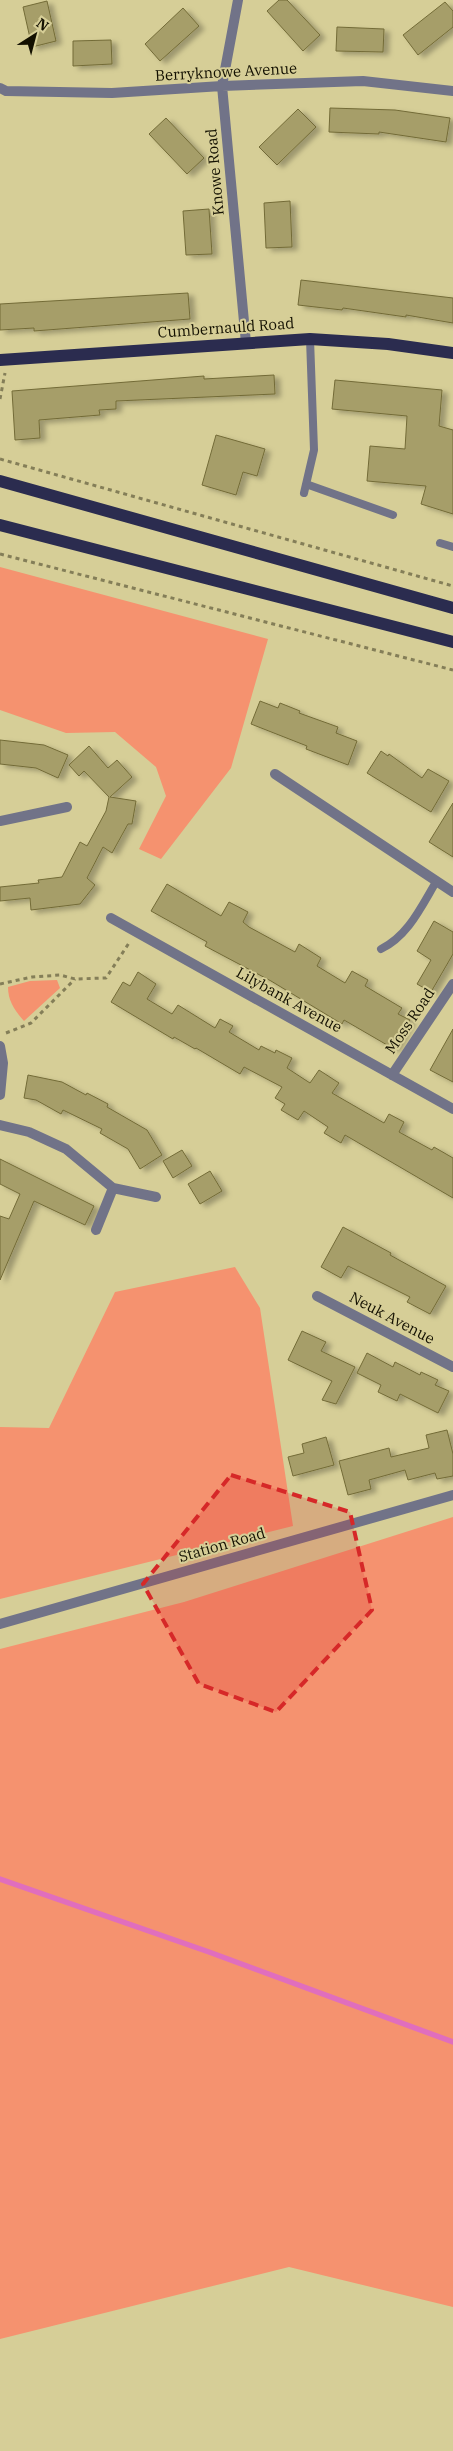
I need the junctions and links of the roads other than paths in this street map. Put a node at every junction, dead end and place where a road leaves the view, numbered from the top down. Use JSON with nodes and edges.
{"nodes":[{"id":1,"x":238,"y":0,"type":"edge"},
{"id":2,"x":222,"y":86,"type":"junction"},
{"id":3,"x":0,"y":88,"type":"edge"},
{"id":4,"x":453,"y":91,"type":"edge"},
{"id":5,"x":310,"y":339,"type":"junction"},
{"id":6,"x":246,"y":343,"type":"junction"},
{"id":7,"x":453,"y":353,"type":"edge"},
{"id":8,"x":4,"y":359,"type":"edge"},
{"id":9,"x":0,"y":481,"type":"edge"},
{"id":10,"x":306,"y":484,"type":"junction"},
{"id":11,"x":304,"y":493,"type":"dead end"},
{"id":12,"x":393,"y":515,"type":"dead end"},
{"id":13,"x":0,"y":524,"type":"edge"},
{"id":14,"x":440,"y":543,"type":"dead end"},
{"id":15,"x":453,"y":546,"type":"edge"},
{"id":16,"x":453,"y":608,"type":"edge"},
{"id":17,"x":453,"y":642,"type":"edge"},
{"id":18,"x":275,"y":774,"type":"dead end"},
{"id":19,"x":67,"y":807,"type":"dead end"},
{"id":20,"x":0,"y":821,"type":"edge"},
{"id":21,"x":436,"y":882,"type":"junction"},
{"id":22,"x":453,"y":892,"type":"edge"},
{"id":23,"x":111,"y":918,"type":"dead end"},
{"id":24,"x":381,"y":949,"type":"dead end"},
{"id":25,"x":453,"y":984,"type":"edge"},
{"id":26,"x":449,"y":999,"type":"edge"},
{"id":27,"x":0,"y":1046,"type":"edge"},
{"id":28,"x":392,"y":1075,"type":"junction"},
{"id":29,"x":0,"y":1095,"type":"edge"},
{"id":30,"x":453,"y":1110,"type":"edge"},
{"id":31,"x":0,"y":1125,"type":"edge"},
{"id":32,"x":113,"y":1188,"type":"junction"},
{"id":33,"x":156,"y":1197,"type":"dead end"},
{"id":34,"x":96,"y":1230,"type":"dead end"},
{"id":35,"x":317,"y":1296,"type":"dead end"},
{"id":36,"x":453,"y":1367,"type":"edge"},
{"id":37,"x":453,"y":1495,"type":"edge"},
{"id":38,"x":0,"y":1624,"type":"edge"}],
"edges":[{"from":1,"to":2,"type":"street","name":"Knowe Road"},
{"from":2,"to":3,"type":"street","name":"Berryknowe Avenue"},
{"from":2,"to":4,"type":"street","name":"Berryknowe Avenue"},
{"from":2,"to":6,"type":"street","name":"Knowe Road"},
{"from":5,"to":6,"type":"main road","name":"Cumbernauld Road"},
{"from":5,"to":7,"type":"main road","name":"Cumbernauld Road"},
{"from":5,"to":10,"type":"lane"},
{"from":6,"to":8,"type":"main road","name":"Cumbernauld Road"},
{"from":9,"to":16,"type":"main road"},
{"from":10,"to":11,"type":"lane"},
{"from":10,"to":12,"type":"lane"},
{"from":13,"to":17,"type":"main road"},
{"from":14,"to":15,"type":"lane"},
{"from":18,"to":21,"type":"street"},
{"from":19,"to":20,"type":"street"},
{"from":21,"to":22,"type":"street"},
{"from":21,"to":24,"type":"lane"},
{"from":23,"to":28,"type":"street","name":"Lilybank Avenue"},
{"from":25,"to":26,"type":"street","name":"Moss Road"},
{"from":26,"to":28,"type":"street","name":"Moss Road"},
{"from":27,"to":29,"type":"street"},
{"from":28,"to":30,"type":"street","name":"Lilybank Avenue"},
{"from":31,"to":32,"type":"street"},
{"from":32,"to":33,"type":"street"},
{"from":32,"to":34,"type":"street"},
{"from":35,"to":36,"type":"street","name":"Neuk Avenue"},
{"from":37,"to":38,"type":"street","name":"Station Road"}]}
